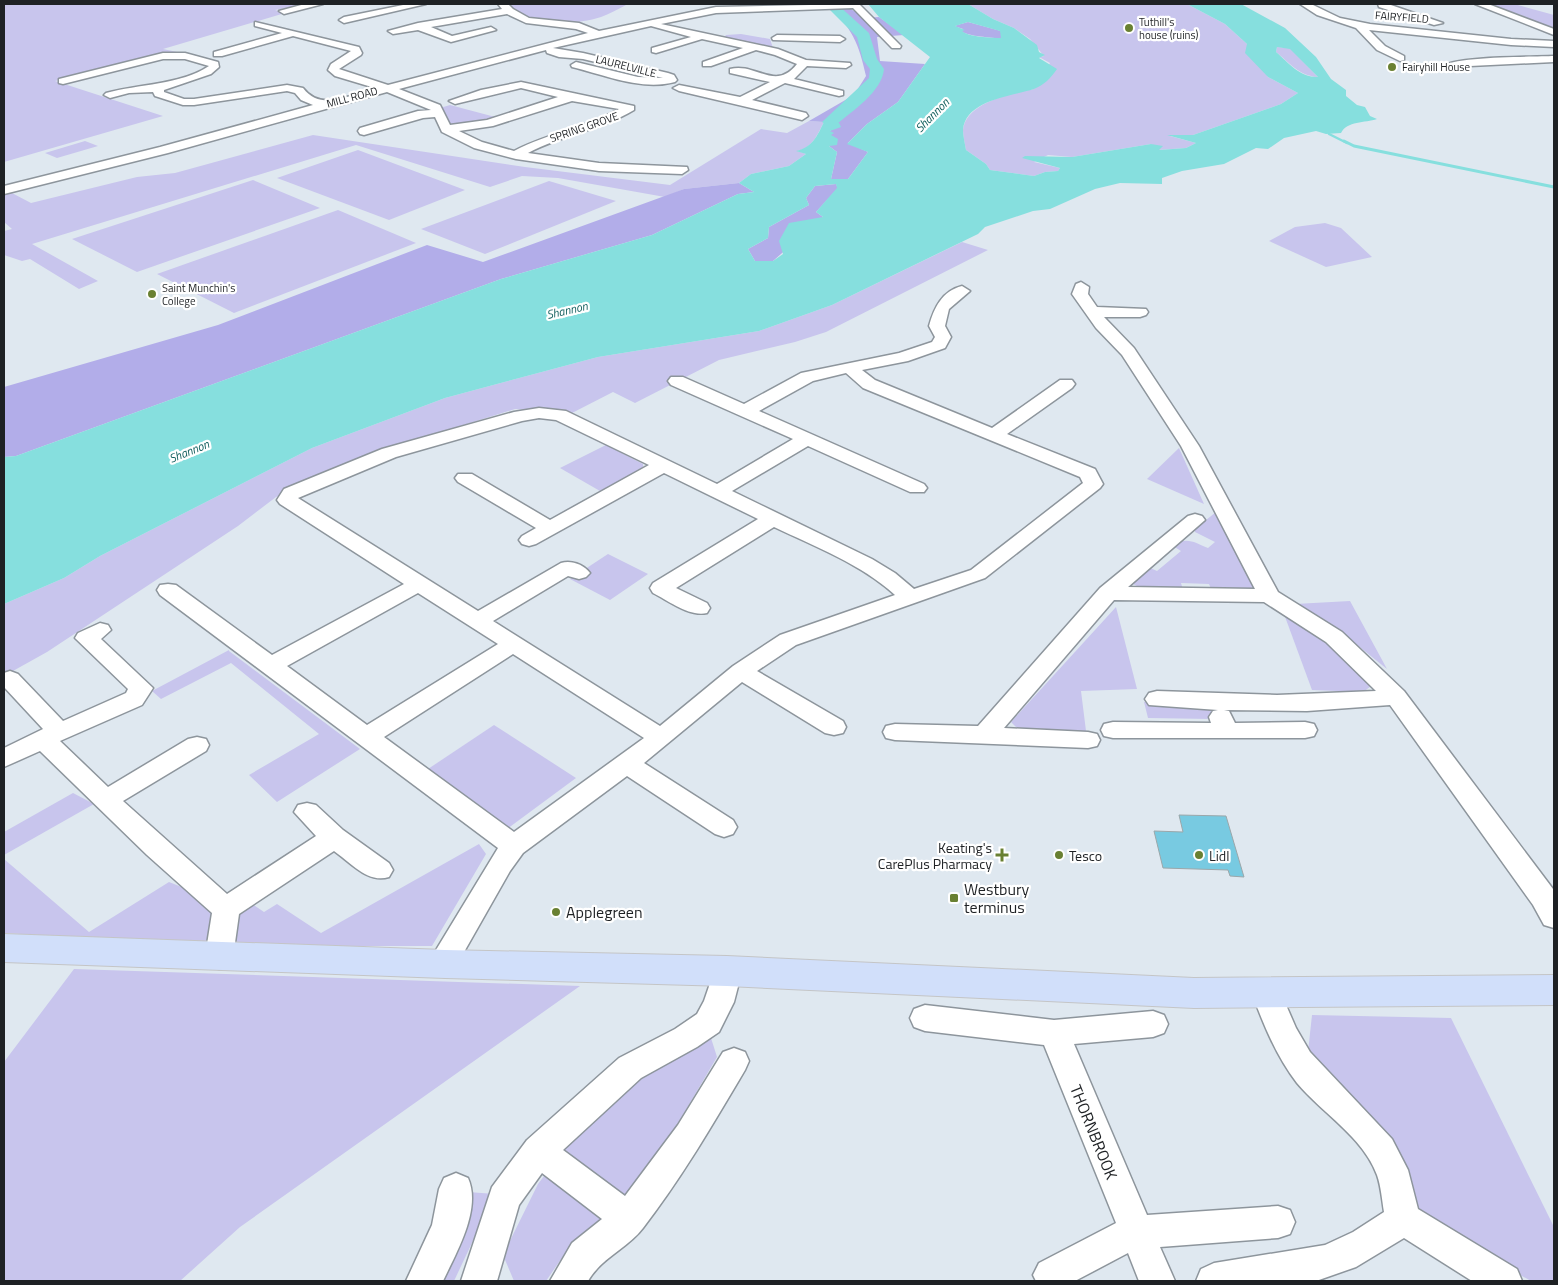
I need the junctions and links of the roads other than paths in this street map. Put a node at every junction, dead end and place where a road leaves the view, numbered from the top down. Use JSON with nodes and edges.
{"nodes":[{"id":1,"x":318,"y":4,"type":"edge"},
{"id":2,"x":422,"y":4,"type":"edge"},
{"id":3,"x":1306,"y":4,"type":"edge"},
{"id":4,"x":1480,"y":4,"type":"edge"},
{"id":5,"x":845,"y":5,"type":"edge"},
{"id":6,"x":1382,"y":5,"type":"dead end"},
{"id":7,"x":687,"y":7,"type":"dead end"},
{"id":8,"x":505,"y":8,"type":"edge"},
{"id":9,"x":284,"y":10,"type":"dead end"},
{"id":10,"x":703,"y":12,"type":"junction"},
{"id":11,"x":344,"y":20,"type":"dead end"},
{"id":12,"x":259,"y":24,"type":"dead end"},
{"id":13,"x":646,"y":24,"type":"junction"},
{"id":14,"x":418,"y":26,"type":"junction"},
{"id":15,"x":1360,"y":27,"type":"junction"},
{"id":16,"x":491,"y":30,"type":"dead end"},
{"id":17,"x":393,"y":31,"type":"dead end"},
{"id":18,"x":740,"y":32,"type":"dead end"},
{"id":19,"x":1554,"y":32,"type":"edge"},
{"id":20,"x":294,"y":33,"type":"junction"},
{"id":21,"x":1442,"y":33,"type":"junction"},
{"id":22,"x":598,"y":34,"type":"junction"},
{"id":23,"x":763,"y":35,"type":"dead end"},
{"id":24,"x":709,"y":37,"type":"junction"},
{"id":25,"x":777,"y":38,"type":"junction"},
{"id":26,"x":840,"y":39,"type":"dead end"},
{"id":27,"x":1476,"y":40,"type":"junction"},
{"id":28,"x":1554,"y":44,"type":"edge"},
{"id":29,"x":896,"y":46,"type":"dead end"},
{"id":30,"x":543,"y":47,"type":"junction"},
{"id":31,"x":756,"y":47,"type":"junction"},
{"id":32,"x":1486,"y":47,"type":"dead end"},
{"id":33,"x":656,"y":50,"type":"dead end"},
{"id":34,"x":778,"y":52,"type":"junction"},
{"id":35,"x":218,"y":54,"type":"dead end"},
{"id":36,"x":1400,"y":58,"type":"dead end"},
{"id":37,"x":1554,"y":60,"type":"edge"},
{"id":38,"x":804,"y":63,"type":"junction"},
{"id":39,"x":707,"y":64,"type":"dead end"},
{"id":40,"x":576,"y":65,"type":"dead end"},
{"id":41,"x":846,"y":65,"type":"dead end"},
{"id":42,"x":1446,"y":67,"type":"dead end"},
{"id":43,"x":734,"y":71,"type":"dead end"},
{"id":44,"x":63,"y":80,"type":"dead end"},
{"id":45,"x":783,"y":81,"type":"junction"},
{"id":46,"x":158,"y":88,"type":"junction"},
{"id":47,"x":386,"y":88,"type":"junction"},
{"id":48,"x":679,"y":88,"type":"dead end"},
{"id":49,"x":839,"y":93,"type":"dead end"},
{"id":50,"x":110,"y":95,"type":"dead end"},
{"id":51,"x":571,"y":97,"type":"junction"},
{"id":52,"x":455,"y":101,"type":"dead end"},
{"id":53,"x":741,"y":101,"type":"junction"},
{"id":54,"x":322,"y":105,"type":"junction"},
{"id":55,"x":439,"y":112,"type":"junction"},
{"id":56,"x":802,"y":116,"type":"dead end"},
{"id":57,"x":446,"y":128,"type":"junction"},
{"id":58,"x":364,"y":131,"type":"dead end"},
{"id":59,"x":516,"y":155,"type":"junction"},
{"id":60,"x":682,"y":170,"type":"dead end"},
{"id":61,"x":4,"y":190,"type":"edge"},
{"id":62,"x":1081,"y":286,"type":"dead end"},
{"id":63,"x":962,"y":292,"type":"dead end"},
{"id":64,"x":1092,"y":312,"type":"junction"},
{"id":65,"x":1140,"y":312,"type":"dead end"},
{"id":66,"x":849,"y":367,"type":"junction"},
{"id":67,"x":676,"y":381,"type":"dead end"},
{"id":68,"x":1066,"y":384,"type":"dead end"},
{"id":69,"x":745,"y":411,"type":"junction"},
{"id":70,"x":995,"y":434,"type":"junction"},
{"id":71,"x":806,"y":439,"type":"junction"},
{"id":72,"x":662,"y":466,"type":"junction"},
{"id":73,"x":465,"y":478,"type":"dead end"},
{"id":74,"x":917,"y":488,"type":"dead end"},
{"id":75,"x":718,"y":491,"type":"junction"},
{"id":76,"x":774,"y":518,"type":"junction"},
{"id":77,"x":1196,"y":520,"type":"dead end"},
{"id":78,"x":550,"y":528,"type":"junction"},
{"id":79,"x":529,"y":540,"type":"dead end"},
{"id":80,"x":579,"y":574,"type":"dead end"},
{"id":81,"x":419,"y":584,"type":"junction"},
{"id":82,"x":168,"y":590,"type":"dead end"},
{"id":83,"x":1108,"y":592,"type":"junction"},
{"id":84,"x":1269,"y":596,"type":"junction"},
{"id":85,"x":911,"y":598,"type":"junction"},
{"id":86,"x":699,"y":608,"type":"dead end"},
{"id":87,"x":477,"y":621,"type":"junction"},
{"id":88,"x":86,"y":637,"type":"dead end"},
{"id":89,"x":514,"y":644,"type":"junction"},
{"id":90,"x":270,"y":666,"type":"junction"},
{"id":91,"x":742,"y":671,"type":"junction"},
{"id":92,"x":10,"y":679,"type":"dead end"},
{"id":93,"x":1396,"y":696,"type":"junction"},
{"id":94,"x":1156,"y":699,"type":"dead end"},
{"id":95,"x":1216,"y":702,"type":"junction"},
{"id":96,"x":834,"y":727,"type":"dead end"},
{"id":97,"x":1113,"y":730,"type":"dead end"},
{"id":98,"x":1305,"y":730,"type":"dead end"},
{"id":99,"x":1226,"y":731,"type":"junction"},
{"id":100,"x":895,"y":732,"type":"dead end"},
{"id":101,"x":984,"y":734,"type":"junction"},
{"id":102,"x":51,"y":736,"type":"junction"},
{"id":103,"x":366,"y":737,"type":"junction"},
{"id":104,"x":661,"y":738,"type":"junction"},
{"id":105,"x":1088,"y":740,"type":"dead end"},
{"id":106,"x":197,"y":745,"type":"dead end"},
{"id":107,"x":4,"y":758,"type":"edge"},
{"id":108,"x":626,"y":763,"type":"junction"},
{"id":109,"x":107,"y":799,"type":"junction"},
{"id":110,"x":307,"y":812,"type":"dead end"},
{"id":111,"x":724,"y":827,"type":"dead end"},
{"id":112,"x":334,"y":837,"type":"junction"},
{"id":113,"x":514,"y":846,"type":"junction"},
{"id":114,"x":379,"y":870,"type":"dead end"},
{"id":115,"x":226,"y":909,"type":"junction"},
{"id":116,"x":1554,"y":917,"type":"edge"},
{"id":117,"x":4,"y":948,"type":"edge"},
{"id":118,"x":219,"y":957,"type":"junction"},
{"id":119,"x":445,"y":964,"type":"junction"},
{"id":120,"x":727,"y":970,"type":"junction"},
{"id":121,"x":1554,"y":990,"type":"edge"},
{"id":122,"x":1266,"y":991,"type":"junction"},
{"id":123,"x":925,"y":1018,"type":"dead end"},
{"id":124,"x":1153,"y":1024,"type":"dead end"},
{"id":125,"x":1054,"y":1033,"type":"junction"},
{"id":126,"x":734,"y":1061,"type":"dead end"},
{"id":127,"x":539,"y":1151,"type":"junction"},
{"id":128,"x":456,"y":1189,"type":"dead end"},
{"id":129,"x":629,"y":1219,"type":"junction"},
{"id":130,"x":1403,"y":1219,"type":"junction"},
{"id":131,"x":1278,"y":1222,"type":"dead end"},
{"id":132,"x":1134,"y":1232,"type":"junction"},
{"id":133,"x":1051,"y":1275,"type":"dead end"},
{"id":134,"x":424,"y":1281,"type":"edge"},
{"id":135,"x":479,"y":1281,"type":"edge"},
{"id":136,"x":568,"y":1281,"type":"edge"},
{"id":137,"x":1157,"y":1281,"type":"edge"},
{"id":138,"x":1214,"y":1281,"type":"edge"},
{"id":139,"x":1504,"y":1281,"type":"edge"}],
"edges":[{"from":1,"to":9,"type":"street"},
{"from":2,"to":11,"type":"street"},
{"from":3,"to":15,"type":"street","name":"FAIRYFIELD"},
{"from":4,"to":19,"type":"street"},
{"from":5,"to":10,"type":"street","name":"MILL ROAD"},
{"from":5,"to":29,"type":"street"},
{"from":6,"to":21,"type":"street","name":"FAIRYFIELD"},
{"from":7,"to":10,"type":"street"},
{"from":8,"to":14,"type":"street"},
{"from":8,"to":22,"type":"street"},
{"from":10,"to":13,"type":"street","name":"MILL ROAD"},
{"from":12,"to":20,"type":"street"},
{"from":13,"to":22,"type":"street","name":"MILL ROAD"},
{"from":13,"to":24,"type":"street"},
{"from":14,"to":16,"type":"street"},
{"from":14,"to":17,"type":"street"},
{"from":15,"to":21,"type":"street","name":"FAIRYFIELD"},
{"from":15,"to":36,"type":"street","name":"FAIRYFIELD"},
{"from":18,"to":24,"type":"street"},
{"from":20,"to":35,"type":"street"},
{"from":20,"to":47,"type":"street"},
{"from":21,"to":27,"type":"street","name":"FAIRYFIELD"},
{"from":22,"to":30,"type":"street","name":"MILL ROAD"},
{"from":23,"to":25,"type":"street"},
{"from":24,"to":31,"type":"street"},
{"from":24,"to":33,"type":"street"},
{"from":25,"to":26,"type":"street"},
{"from":25,"to":34,"type":"street"},
{"from":27,"to":28,"type":"street","name":"FAIRYFIELD"},
{"from":27,"to":32,"type":"street","name":"FAIRYFIELD"},
{"from":30,"to":40,"type":"street","name":"LAURELVILLE"},
{"from":30,"to":47,"type":"street","name":"MILL ROAD"},
{"from":31,"to":34,"type":"street"},
{"from":31,"to":39,"type":"street"},
{"from":34,"to":38,"type":"street"},
{"from":37,"to":42,"type":"street"},
{"from":38,"to":41,"type":"street"},
{"from":38,"to":45,"type":"street"},
{"from":43,"to":45,"type":"street"},
{"from":44,"to":46,"type":"street"},
{"from":45,"to":49,"type":"street"},
{"from":45,"to":53,"type":"street"},
{"from":46,"to":50,"type":"street"},
{"from":46,"to":54,"type":"street"},
{"from":47,"to":54,"type":"street","name":"MILL ROAD"},
{"from":47,"to":55,"type":"street"},
{"from":48,"to":53,"type":"street"},
{"from":51,"to":52,"type":"street"},
{"from":51,"to":57,"type":"street","name":"SPRING GROVE"},
{"from":51,"to":59,"type":"street","name":"SPRING GROVE"},
{"from":53,"to":56,"type":"street"},
{"from":54,"to":61,"type":"street","name":"MILL ROAD"},
{"from":55,"to":57,"type":"street"},
{"from":55,"to":58,"type":"street"},
{"from":57,"to":59,"type":"street"},
{"from":59,"to":60,"type":"street"},
{"from":62,"to":64,"type":"street"},
{"from":63,"to":66,"type":"street"},
{"from":64,"to":65,"type":"street"},
{"from":64,"to":84,"type":"street"},
{"from":66,"to":69,"type":"street"},
{"from":66,"to":70,"type":"street"},
{"from":67,"to":69,"type":"street"},
{"from":68,"to":70,"type":"street"},
{"from":69,"to":71,"type":"street"},
{"from":70,"to":85,"type":"street"},
{"from":71,"to":74,"type":"street"},
{"from":71,"to":75,"type":"street"},
{"from":72,"to":75,"type":"street"},
{"from":72,"to":78,"type":"street"},
{"from":72,"to":81,"type":"street"},
{"from":73,"to":78,"type":"street"},
{"from":75,"to":76,"type":"street"},
{"from":76,"to":85,"type":"street"},
{"from":76,"to":86,"type":"street"},
{"from":77,"to":83,"type":"street"},
{"from":78,"to":79,"type":"street"},
{"from":80,"to":87,"type":"street"},
{"from":81,"to":87,"type":"street"},
{"from":81,"to":90,"type":"street"},
{"from":82,"to":90,"type":"street"},
{"from":83,"to":84,"type":"street"},
{"from":83,"to":101,"type":"street"},
{"from":84,"to":93,"type":"street"},
{"from":85,"to":91,"type":"street"},
{"from":87,"to":89,"type":"street"},
{"from":88,"to":102,"type":"street"},
{"from":89,"to":103,"type":"street"},
{"from":89,"to":104,"type":"street"},
{"from":90,"to":103,"type":"street"},
{"from":91,"to":96,"type":"street"},
{"from":91,"to":104,"type":"street"},
{"from":92,"to":102,"type":"street"},
{"from":93,"to":95,"type":"street"},
{"from":93,"to":116,"type":"street"},
{"from":94,"to":95,"type":"street"},
{"from":95,"to":99,"type":"street"},
{"from":97,"to":99,"type":"street"},
{"from":98,"to":99,"type":"street"},
{"from":100,"to":101,"type":"street"},
{"from":101,"to":105,"type":"street"},
{"from":102,"to":107,"type":"street"},
{"from":102,"to":109,"type":"street"},
{"from":103,"to":113,"type":"street"},
{"from":104,"to":108,"type":"street"},
{"from":106,"to":109,"type":"street"},
{"from":108,"to":111,"type":"street"},
{"from":108,"to":113,"type":"street"},
{"from":109,"to":115,"type":"street"},
{"from":110,"to":112,"type":"street"},
{"from":112,"to":114,"type":"street"},
{"from":112,"to":115,"type":"street"},
{"from":113,"to":119,"type":"street"},
{"from":115,"to":118,"type":"street"},
{"from":117,"to":118,"type":"main road"},
{"from":118,"to":119,"type":"main road"},
{"from":119,"to":120,"type":"main road"},
{"from":120,"to":122,"type":"main road"},
{"from":120,"to":127,"type":"street"},
{"from":121,"to":122,"type":"main road"},
{"from":122,"to":130,"type":"street"},
{"from":123,"to":125,"type":"street"},
{"from":124,"to":125,"type":"street"},
{"from":125,"to":132,"type":"street","name":"THORNBROOK"},
{"from":126,"to":129,"type":"street"},
{"from":127,"to":129,"type":"street"},
{"from":127,"to":135,"type":"street"},
{"from":128,"to":134,"type":"street"},
{"from":129,"to":136,"type":"street"},
{"from":130,"to":138,"type":"street"},
{"from":130,"to":139,"type":"street"},
{"from":131,"to":132,"type":"street"},
{"from":132,"to":133,"type":"street"},
{"from":132,"to":137,"type":"street","name":"THORNBROOK"}]}
